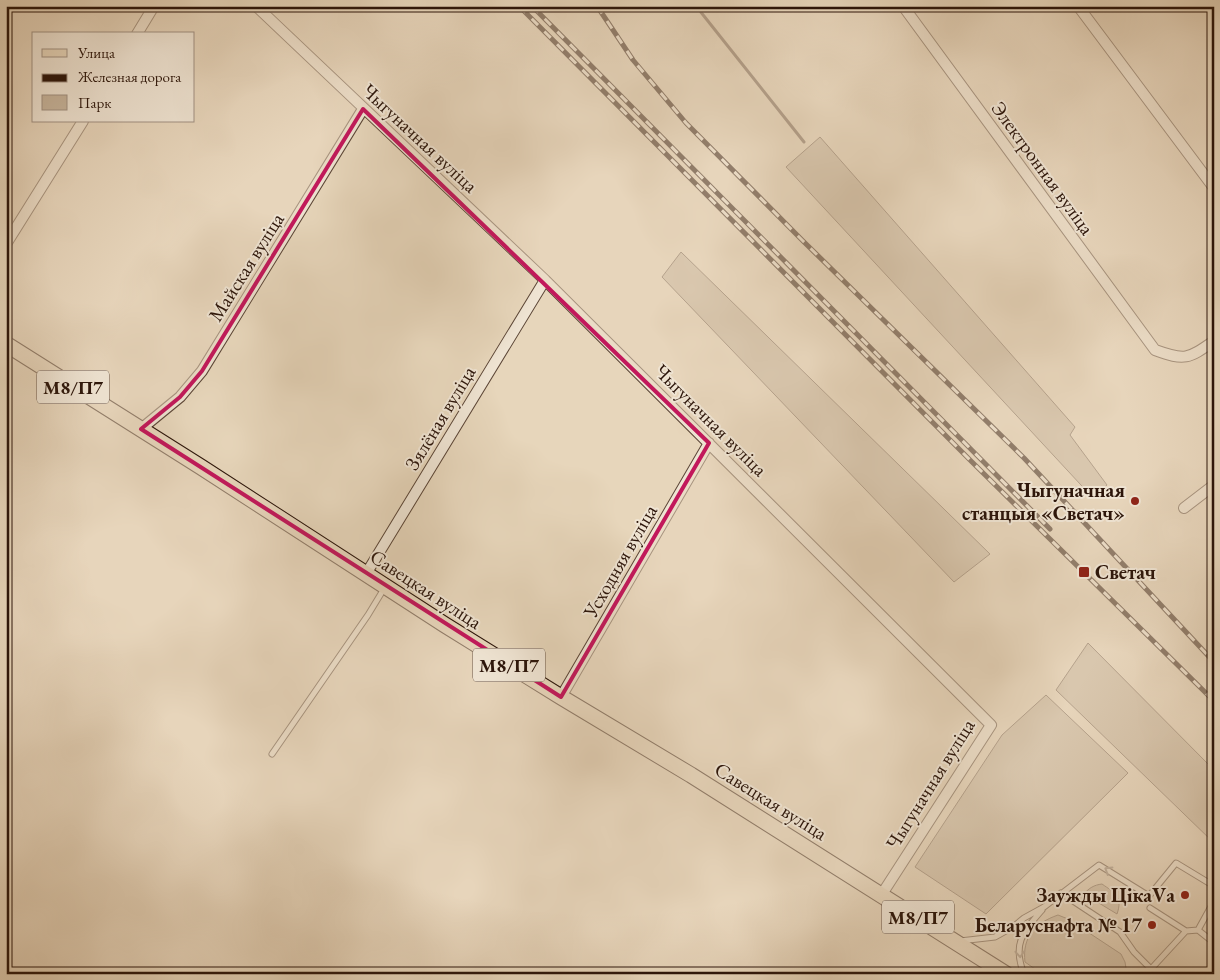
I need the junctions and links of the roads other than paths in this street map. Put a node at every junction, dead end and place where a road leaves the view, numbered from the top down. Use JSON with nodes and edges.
{"nodes":[{"id":1,"x":154,"y":6,"type":"edge"},
{"id":2,"x":256,"y":6,"type":"edge"},
{"id":3,"x":903,"y":6,"type":"edge"},
{"id":4,"x":1078,"y":6,"type":"edge"},
{"id":5,"x":138,"y":32,"type":"edge"},
{"id":6,"x":363,"y":109,"type":"junction"},
{"id":7,"x":82,"y":122,"type":"edge"},
{"id":8,"x":1214,"y":188,"type":"edge"},
{"id":9,"x":6,"y":224,"type":"edge"},
{"id":10,"x":16,"y":230,"type":"junction"},
{"id":11,"x":6,"y":244,"type":"edge"},
{"id":12,"x":545,"y":280,"type":"junction"},
{"id":13,"x":1214,"y":341,"type":"edge"},
{"id":14,"x":6,"y":344,"type":"edge"},
{"id":15,"x":141,"y":429,"type":"junction"},
{"id":16,"x":709,"y":443,"type":"junction"},
{"id":17,"x":1214,"y":485,"type":"edge"},
{"id":18,"x":1184,"y":508,"type":"dead end"},
{"id":19,"x":366,"y":574,"type":"junction"},
{"id":20,"x":385,"y":587,"type":"junction"},
{"id":21,"x":561,"y":697,"type":"junction"},
{"id":22,"x":272,"y":754,"type":"dead end"},
{"id":23,"x":1214,"y":886,"type":"edge"},
{"id":24,"x":882,"y":894,"type":"junction"},
{"id":25,"x":1062,"y":894,"type":"junction"},
{"id":26,"x":1214,"y":901,"type":"edge"},
{"id":27,"x":1044,"y":907,"type":"junction"},
{"id":28,"x":1150,"y":908,"type":"dead end"},
{"id":29,"x":1198,"y":930,"type":"junction"},
{"id":30,"x":1186,"y":931,"type":"junction"},
{"id":31,"x":954,"y":941,"type":"junction"},
{"id":32,"x":1150,"y":971,"type":"edge"},
{"id":33,"x":1006,"y":974,"type":"edge"},
{"id":34,"x":1024,"y":974,"type":"edge"},
{"id":35,"x":1158,"y":974,"type":"edge"},
{"id":36,"x":1212,"y":974,"type":"edge"}],
"edges":[{"from":1,"to":5,"type":"street"},
{"from":2,"to":6,"type":"street","name":"Чыгуначная вуліца"},
{"from":3,"to":13,"type":"street","name":"Электронная вуліца"},
{"from":4,"to":8,"type":"street"},
{"from":6,"to":12,"type":"street","name":"Чыгуначная вуліца"},
{"from":6,"to":15,"type":"street","name":"Майская вуліца"},
{"from":7,"to":10,"type":"street"},
{"from":9,"to":10,"type":"lane"},
{"from":10,"to":11,"type":"street"},
{"from":12,"to":16,"type":"street","name":"Чыгуначная вуліца"},
{"from":12,"to":19,"type":"street","name":"Зялёная вуліца"},
{"from":14,"to":15,"type":"main road","name":"Савецкая вуліца","number":"М8/П7"},
{"from":15,"to":19,"type":"main road","name":"Савецкая вуліца","number":"М8/П7"},
{"from":16,"to":21,"type":"street","name":"Усходняя вуліца"},
{"from":16,"to":24,"type":"street","name":"Чыгуначная вуліца"},
{"from":17,"to":18,"type":"street"},
{"from":19,"to":20,"type":"main road","name":"Савецкая вуліца","number":"М8/П7"},
{"from":20,"to":21,"type":"main road","name":"Савецкая вуліца","number":"М8/П7"},
{"from":20,"to":22,"type":"lane"},
{"from":21,"to":24,"type":"main road","name":"Савецкая вуліца","number":"М8/П7"},
{"from":23,"to":25,"type":"lane","one_way":true},
{"from":24,"to":31,"type":"main road","name":"Савецкая вуліца","number":"М8/П7"},
{"from":25,"to":27,"type":"lane"},
{"from":25,"to":32,"type":"lane"},
{"from":26,"to":29,"type":"lane"},
{"from":27,"to":31,"type":"lane"},
{"from":27,"to":34,"type":"lane","one_way":true},
{"from":28,"to":30,"type":"lane"},
{"from":29,"to":30,"type":"lane"},
{"from":29,"to":36,"type":"lane"},
{"from":30,"to":32,"type":"lane"},
{"from":31,"to":33,"type":"main road","name":"Савецкая вуліца","number":"М8/П7"},
{"from":32,"to":35,"type":"lane"}]}
